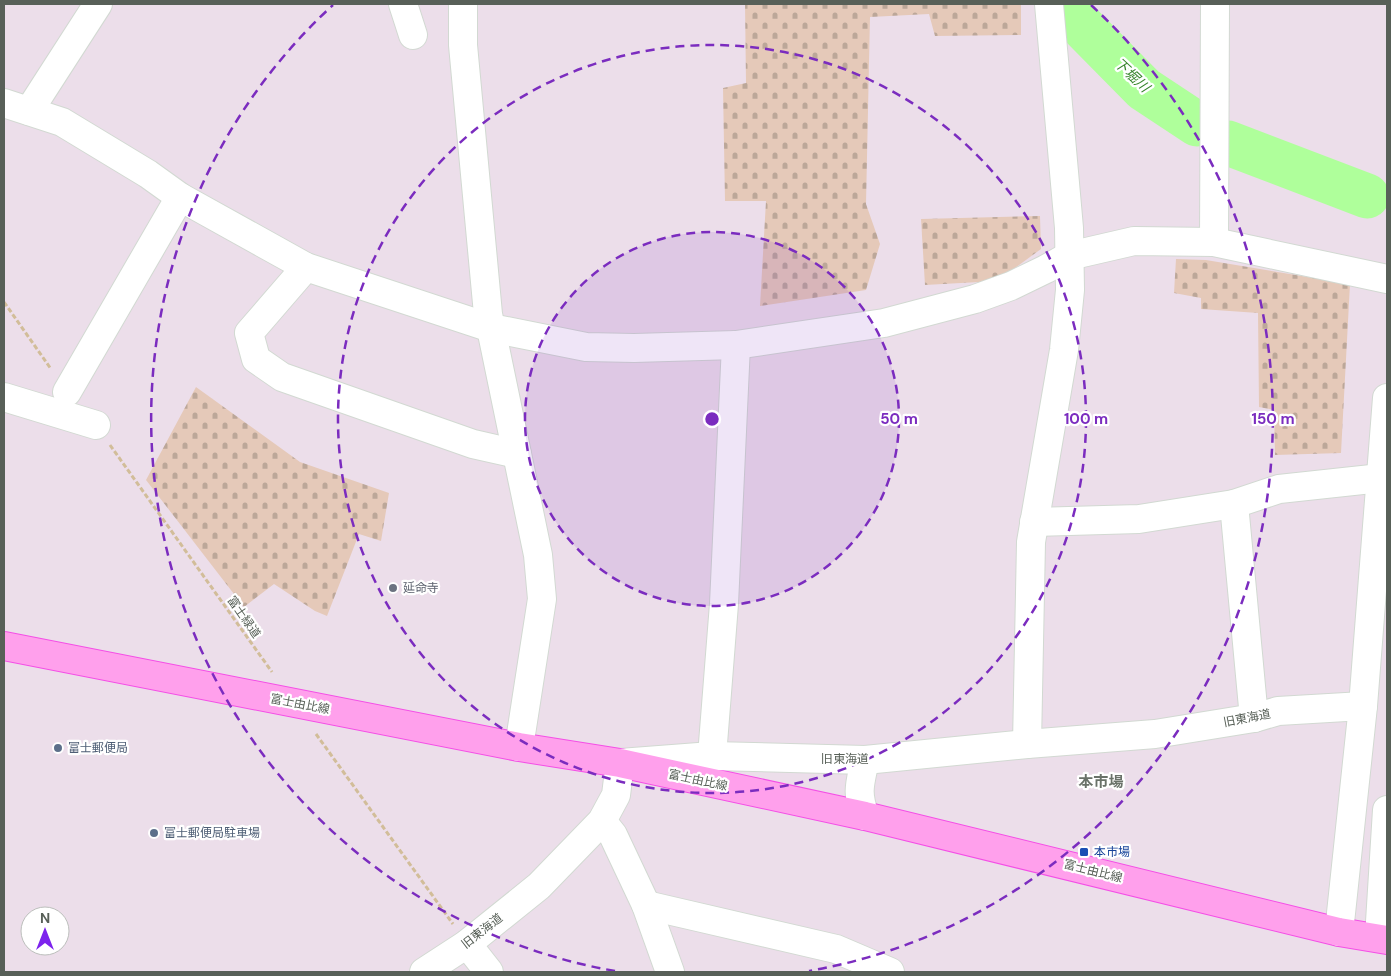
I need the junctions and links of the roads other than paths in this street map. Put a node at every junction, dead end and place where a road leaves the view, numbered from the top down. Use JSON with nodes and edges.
{"nodes":[{"id":1,"x":98,"y":4,"type":"edge"},
{"id":2,"x":403,"y":4,"type":"edge"},
{"id":3,"x":463,"y":4,"type":"edge"},
{"id":4,"x":1049,"y":4,"type":"edge"},
{"id":5,"x":1215,"y":4,"type":"edge"},
{"id":6,"x":413,"y":35,"type":"dead end"},
{"id":7,"x":16,"y":107,"type":"edge"},
{"id":8,"x":180,"y":197,"type":"junction"},
{"id":9,"x":1214,"y":242,"type":"junction"},
{"id":10,"x":1069,"y":256,"type":"junction"},
{"id":11,"x":306,"y":266,"type":"junction"},
{"id":12,"x":1387,"y":279,"type":"edge"},
{"id":13,"x":491,"y":328,"type":"junction"},
{"id":14,"x":736,"y":345,"type":"junction"},
{"id":15,"x":67,"y":392,"type":"road end"},
{"id":16,"x":4,"y":397,"type":"edge"},
{"id":17,"x":1387,"y":398,"type":"edge"},
{"id":18,"x":96,"y":424,"type":"road end"},
{"id":19,"x":517,"y":454,"type":"junction"},
{"id":20,"x":1381,"y":478,"type":"junction"},
{"id":21,"x":1234,"y":504,"type":"junction"},
{"id":22,"x":1034,"y":522,"type":"junction"},
{"id":23,"x":4,"y":646,"type":"edge"},
{"id":24,"x":1363,"y":706,"type":"junction"},
{"id":25,"x":1254,"y":718,"type":"junction"},
{"id":26,"x":1026,"y":744,"type":"junction"},
{"id":27,"x":519,"y":747,"type":"junction"},
{"id":28,"x":712,"y":756,"type":"junction"},
{"id":29,"x":865,"y":760,"type":"junction"},
{"id":30,"x":620,"y":763,"type":"junction"},
{"id":31,"x":1387,"y":810,"type":"edge"},
{"id":32,"x":865,"y":816,"type":"junction"},
{"id":33,"x":602,"y":821,"type":"junction"},
{"id":34,"x":646,"y":905,"type":"junction"},
{"id":35,"x":1339,"y":932,"type":"junction"},
{"id":36,"x":1383,"y":939,"type":"edge"},
{"id":37,"x":467,"y":944,"type":"junction"},
{"id":38,"x":424,"y":972,"type":"edge"},
{"id":39,"x":489,"y":972,"type":"edge"},
{"id":40,"x":670,"y":972,"type":"edge"},
{"id":41,"x":890,"y":972,"type":"edge"}],
"edges":[{"from":1,"to":7,"type":"street"},
{"from":2,"to":6,"type":"street"},
{"from":3,"to":13,"type":"street"},
{"from":4,"to":10,"type":"street"},
{"from":5,"to":9,"type":"street"},
{"from":7,"to":8,"type":"street"},
{"from":8,"to":11,"type":"street"},
{"from":8,"to":15,"type":"street"},
{"from":9,"to":10,"type":"street"},
{"from":9,"to":12,"type":"street"},
{"from":10,"to":14,"type":"street"},
{"from":10,"to":22,"type":"street"},
{"from":11,"to":13,"type":"street"},
{"from":11,"to":19,"type":"street"},
{"from":13,"to":14,"type":"street"},
{"from":13,"to":19,"type":"street"},
{"from":14,"to":28,"type":"street"},
{"from":16,"to":18,"type":"street"},
{"from":17,"to":20,"type":"street"},
{"from":19,"to":27,"type":"street"},
{"from":20,"to":21,"type":"street"},
{"from":20,"to":24,"type":"street"},
{"from":21,"to":22,"type":"street"},
{"from":21,"to":25,"type":"street"},
{"from":22,"to":26,"type":"street"},
{"from":23,"to":27,"type":"main road","name":"富士由比線"},
{"from":24,"to":25,"type":"street","name":"旧東海道"},
{"from":24,"to":35,"type":"street"},
{"from":25,"to":26,"type":"street","name":"旧東海道"},
{"from":26,"to":29,"type":"street","name":"旧東海道"},
{"from":27,"to":30,"type":"main road","name":"富士由比線"},
{"from":28,"to":29,"type":"street","name":"旧東海道"},
{"from":28,"to":30,"type":"street","name":"旧東海道"},
{"from":29,"to":32,"type":"street"},
{"from":30,"to":32,"type":"main road","name":"富士由比線"},
{"from":30,"to":33,"type":"street","name":"旧東海道"},
{"from":31,"to":36,"type":"street"},
{"from":32,"to":35,"type":"main road","name":"富士由比線"},
{"from":33,"to":34,"type":"street"},
{"from":33,"to":37,"type":"street","name":"旧東海道"},
{"from":34,"to":40,"type":"street"},
{"from":34,"to":41,"type":"street"},
{"from":35,"to":36,"type":"main road","name":"富士由比線"},
{"from":37,"to":38,"type":"street","name":"旧東海道"},
{"from":37,"to":39,"type":"street"}]}
